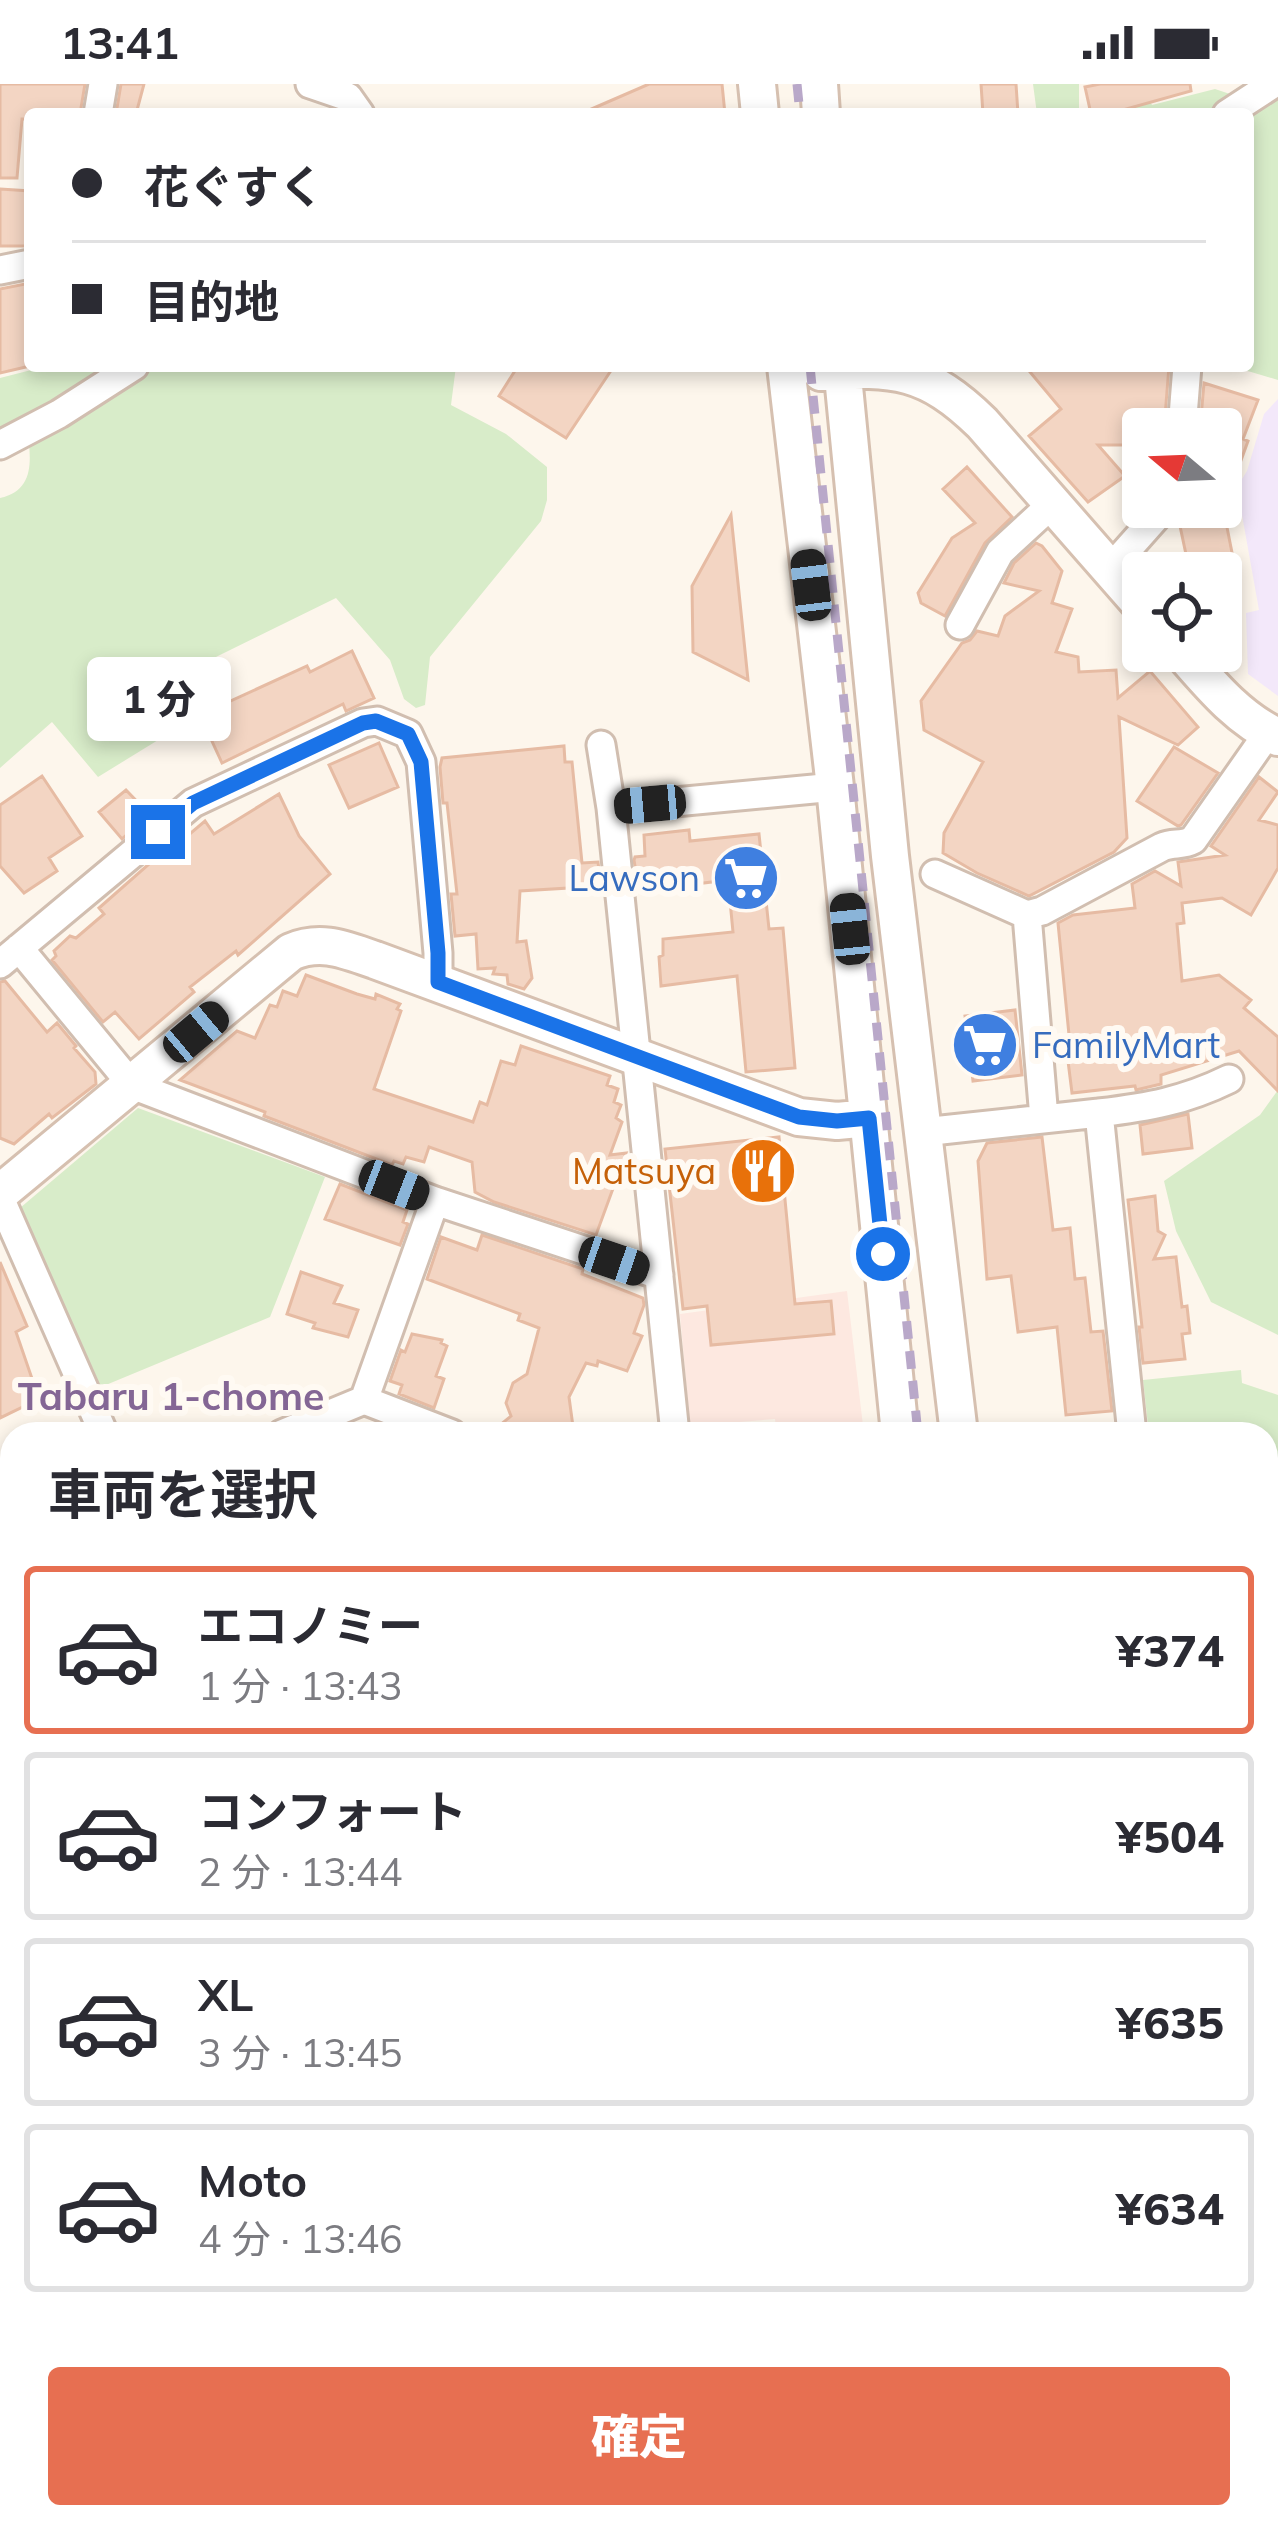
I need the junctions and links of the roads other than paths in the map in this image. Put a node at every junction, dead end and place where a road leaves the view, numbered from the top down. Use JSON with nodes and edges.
{"nodes":[{"id":1,"x":310,"y":84,"type":"edge"},
{"id":2,"x":1273,"y":84,"type":"edge"},
{"id":3,"x":353,"y":98,"type":"edge"},
{"id":4,"x":1235,"y":108,"type":"edge"},
{"id":5,"x":125,"y":372,"type":"edge"},
{"id":6,"x":787,"y":372,"type":"edge"},
{"id":7,"x":842,"y":372,"type":"edge"},
{"id":8,"x":904,"y":372,"type":"edge"},
{"id":9,"x":1187,"y":372,"type":"edge"},
{"id":10,"x":1184,"y":408,"type":"edge"},
{"id":11,"x":0,"y":446,"type":"edge"},
{"id":12,"x":1052,"y":504,"type":"junction"},
{"id":13,"x":1146,"y":528,"type":"edge"},
{"id":14,"x":1110,"y":569,"type":"junction"},
{"id":15,"x":1122,"y":583,"type":"edge"},
{"id":16,"x":960,"y":625,"type":"dead end"},
{"id":17,"x":1200,"y":672,"type":"edge"},
{"id":18,"x":1273,"y":735,"type":"edge"},
{"id":19,"x":601,"y":745,"type":"dead end"},
{"id":20,"x":835,"y":787,"type":"junction"},
{"id":21,"x":611,"y":808,"type":"junction"},
{"id":22,"x":935,"y":874,"type":"dead end"},
{"id":23,"x":1027,"y":914,"type":"junction"},
{"id":24,"x":9,"y":956,"type":"edge"},
{"id":25,"x":438,"y":982,"type":"junction"},
{"id":26,"x":638,"y":1056,"type":"junction"},
{"id":27,"x":1229,"y":1078,"type":"dead end"},
{"id":28,"x":132,"y":1085,"type":"junction"},
{"id":29,"x":1099,"y":1113,"type":"junction"},
{"id":30,"x":869,"y":1118,"type":"junction"},
{"id":31,"x":1043,"y":1118,"type":"junction"},
{"id":32,"x":923,"y":1132,"type":"junction"},
{"id":33,"x":0,"y":1195,"type":"edge"},
{"id":34,"x":435,"y":1201,"type":"junction"},
{"id":35,"x":658,"y":1276,"type":"junction"},
{"id":36,"x":364,"y":1400,"type":"junction"},
{"id":37,"x":99,"y":1422,"type":"edge"},
{"id":38,"x":311,"y":1422,"type":"edge"},
{"id":39,"x":421,"y":1422,"type":"edge"},
{"id":40,"x":674,"y":1422,"type":"edge"},
{"id":41,"x":899,"y":1422,"type":"edge"},
{"id":42,"x":958,"y":1422,"type":"edge"},
{"id":43,"x":1131,"y":1422,"type":"edge"}],
"edges":[{"from":1,"to":3,"type":"street"},
{"from":2,"to":4,"type":"street"},
{"from":5,"to":11,"type":"street"},
{"from":6,"to":20,"type":"main road"},
{"from":7,"to":32,"type":"main road"},
{"from":8,"to":12,"type":"main road"},
{"from":9,"to":10,"type":"street"},
{"from":12,"to":14,"type":"main road"},
{"from":12,"to":16,"type":"street"},
{"from":13,"to":14,"type":"street"},
{"from":14,"to":15,"type":"main road"},
{"from":17,"to":18,"type":"main road"},
{"from":18,"to":23,"type":"street"},
{"from":19,"to":21,"type":"street"},
{"from":20,"to":21,"type":"street"},
{"from":20,"to":30,"type":"main road"},
{"from":21,"to":26,"type":"street"},
{"from":22,"to":23,"type":"street"},
{"from":23,"to":31,"type":"street"},
{"from":24,"to":25,"type":"street"},
{"from":24,"to":28,"type":"street"},
{"from":25,"to":26,"type":"main road"},
{"from":25,"to":28,"type":"main road"},
{"from":26,"to":30,"type":"main road"},
{"from":26,"to":35,"type":"street"},
{"from":27,"to":29,"type":"street"},
{"from":28,"to":33,"type":"main road"},
{"from":28,"to":34,"type":"street"},
{"from":29,"to":31,"type":"street"},
{"from":29,"to":43,"type":"street"},
{"from":30,"to":41,"type":"main road"},
{"from":31,"to":32,"type":"street"},
{"from":32,"to":42,"type":"main road"},
{"from":33,"to":37,"type":"street"},
{"from":34,"to":35,"type":"street"},
{"from":34,"to":36,"type":"street"},
{"from":35,"to":40,"type":"street"},
{"from":36,"to":38,"type":"street"},
{"from":36,"to":39,"type":"street"}]}
